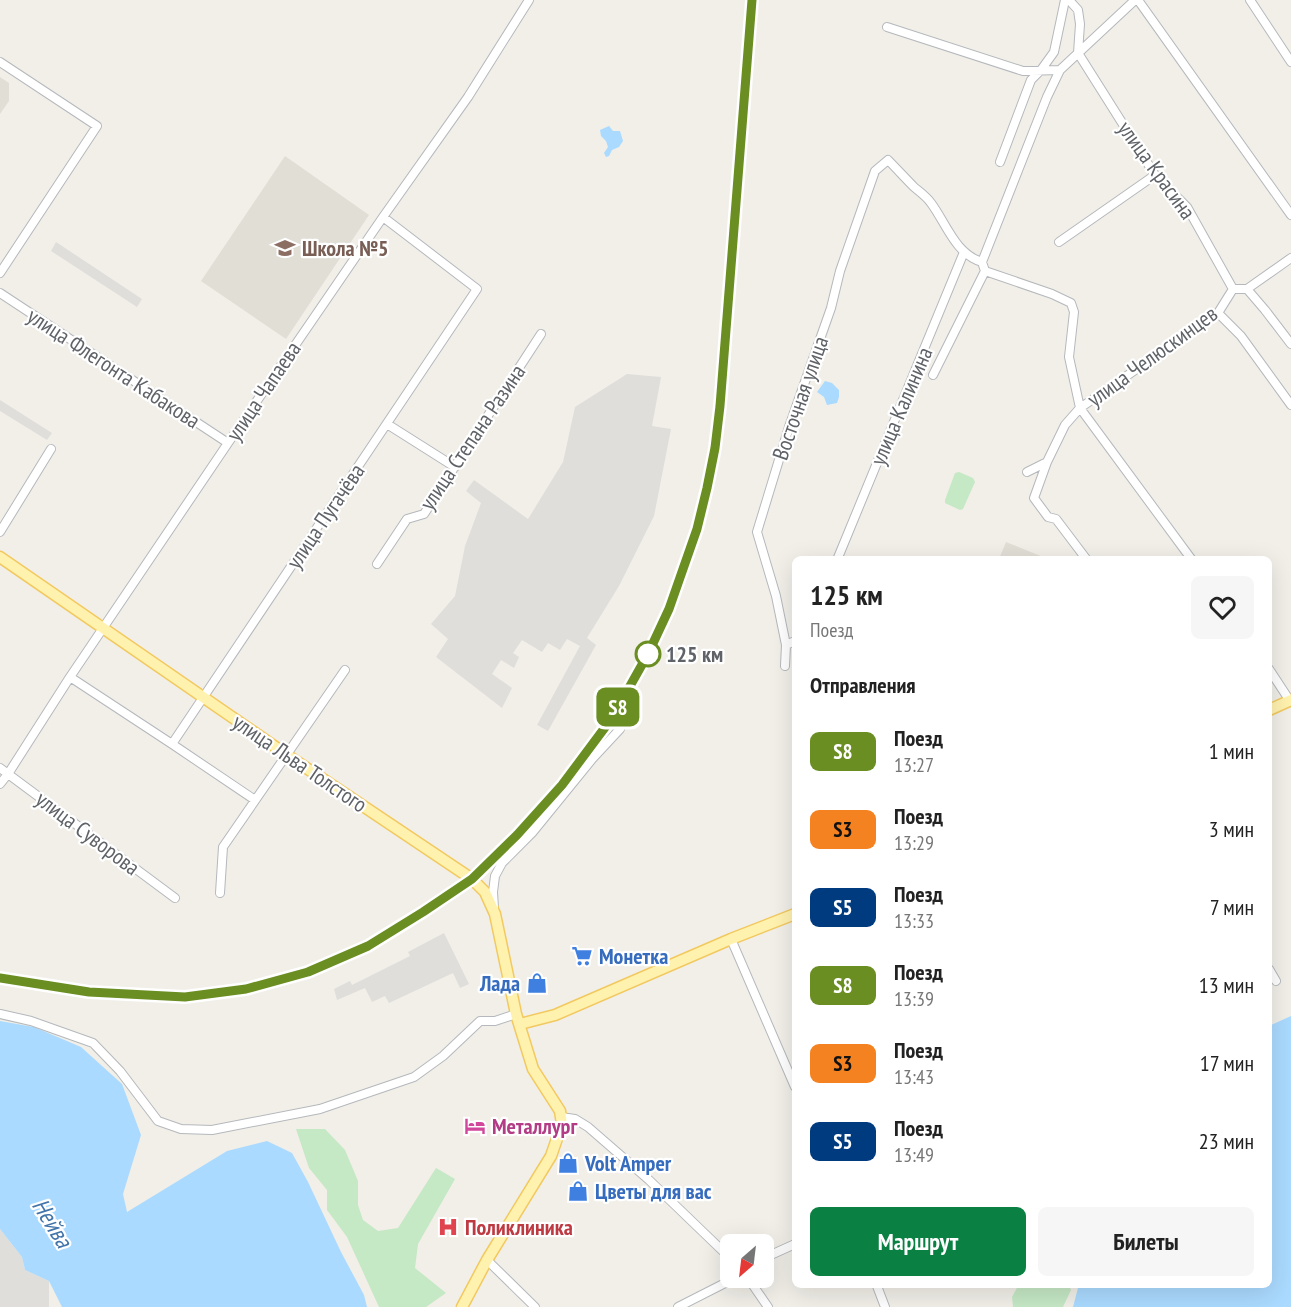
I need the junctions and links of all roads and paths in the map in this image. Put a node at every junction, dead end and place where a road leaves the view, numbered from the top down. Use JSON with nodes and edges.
{"nodes":[{"id":1,"x":529,"y":0,"type":"edge"},
{"id":2,"x":1067,"y":0,"type":"edge"},
{"id":3,"x":1137,"y":0,"type":"edge"},
{"id":4,"x":1250,"y":0,"type":"edge"},
{"id":5,"x":887,"y":27,"type":"dead end"},
{"id":6,"x":1078,"y":53,"type":"junction"},
{"id":7,"x":0,"y":62,"type":"edge"},
{"id":8,"x":1291,"y":62,"type":"edge"},
{"id":9,"x":1041,"y":70,"type":"junction"},
{"id":10,"x":1060,"y":70,"type":"junction"},
{"id":11,"x":1000,"y":162,"type":"dead end"},
{"id":12,"x":1155,"y":175,"type":"junction"},
{"id":13,"x":1291,"y":215,"type":"edge"},
{"id":14,"x":383,"y":217,"type":"junction"},
{"id":15,"x":1059,"y":242,"type":"dead end"},
{"id":16,"x":964,"y":252,"type":"junction"},
{"id":17,"x":1291,"y":258,"type":"edge"},
{"id":18,"x":982,"y":262,"type":"junction"},
{"id":19,"x":985,"y":271,"type":"junction"},
{"id":20,"x":0,"y":273,"type":"edge"},
{"id":21,"x":1233,"y":289,"type":"junction"},
{"id":22,"x":1247,"y":289,"type":"junction"},
{"id":23,"x":0,"y":293,"type":"edge"},
{"id":24,"x":1218,"y":313,"type":"junction"},
{"id":25,"x":541,"y":334,"type":"dead end"},
{"id":26,"x":1291,"y":344,"type":"edge"},
{"id":27,"x":933,"y":375,"type":"dead end"},
{"id":28,"x":1291,"y":405,"type":"edge"},
{"id":29,"x":1080,"y":408,"type":"junction"},
{"id":30,"x":387,"y":424,"type":"junction"},
{"id":31,"x":228,"y":443,"type":"junction"},
{"id":32,"x":51,"y":449,"type":"dead end"},
{"id":33,"x":1047,"y":462,"type":"junction"},
{"id":34,"x":454,"y":467,"type":"junction"},
{"id":35,"x":1027,"y":472,"type":"dead end"},
{"id":36,"x":0,"y":532,"type":"edge"},
{"id":37,"x":839,"y":556,"type":"edge"},
{"id":38,"x":1084,"y":556,"type":"edge"},
{"id":39,"x":1189,"y":556,"type":"edge"},
{"id":40,"x":0,"y":557,"type":"edge"},
{"id":41,"x":377,"y":564,"type":"dead end"},
{"id":42,"x":103,"y":629,"type":"junction"},
{"id":43,"x":792,"y":642,"type":"edge"},
{"id":44,"x":786,"y":645,"type":"junction"},
{"id":45,"x":785,"y":666,"type":"dead end"},
{"id":46,"x":345,"y":670,"type":"dead end"},
{"id":47,"x":1272,"y":673,"type":"edge"},
{"id":48,"x":70,"y":677,"type":"junction"},
{"id":49,"x":203,"y":697,"type":"junction"},
{"id":50,"x":1291,"y":701,"type":"edge"},
{"id":51,"x":1272,"y":709,"type":"edge"},
{"id":52,"x":620,"y":729,"type":"dead end"},
{"id":53,"x":172,"y":744,"type":"junction"},
{"id":54,"x":287,"y":755,"type":"junction"},
{"id":55,"x":0,"y":768,"type":"edge"},
{"id":56,"x":8,"y":774,"type":"junction"},
{"id":57,"x":0,"y":784,"type":"edge"},
{"id":58,"x":255,"y":800,"type":"junction"},
{"id":59,"x":220,"y":893,"type":"dead end"},
{"id":60,"x":175,"y":898,"type":"dead end"},
{"id":61,"x":495,"y":914,"type":"junction"},
{"id":62,"x":792,"y":915,"type":"edge"},
{"id":63,"x":731,"y":939,"type":"junction"},
{"id":64,"x":1272,"y":974,"type":"edge"},
{"id":65,"x":1276,"y":981,"type":"dead end"},
{"id":66,"x":0,"y":1014,"type":"edge"},
{"id":67,"x":518,"y":1019,"type":"junction"},
{"id":68,"x":792,"y":1080,"type":"edge"},
{"id":69,"x":561,"y":1117,"type":"junction"},
{"id":70,"x":792,"y":1245,"type":"edge"},
{"id":71,"x":720,"y":1248,"type":"edge"},
{"id":72,"x":774,"y":1253,"type":"edge"},
{"id":73,"x":487,"y":1260,"type":"junction"},
{"id":74,"x":720,"y":1286,"type":"edge"},
{"id":75,"x":755,"y":1288,"type":"edge"},
{"id":76,"x":878,"y":1288,"type":"edge"},
{"id":77,"x":462,"y":1307,"type":"edge"},
{"id":78,"x":535,"y":1307,"type":"edge"},
{"id":79,"x":678,"y":1307,"type":"edge"},
{"id":80,"x":768,"y":1307,"type":"edge"},
{"id":81,"x":885,"y":1307,"type":"edge"}],
"edges":[{"from":1,"to":14,"type":"street","name":"улица Чапаева"},
{"from":2,"to":6,"type":"street"},
{"from":2,"to":9,"type":"street"},
{"from":3,"to":6,"type":"street"},
{"from":3,"to":13,"type":"street"},
{"from":4,"to":8,"type":"street"},
{"from":5,"to":9,"type":"street"},
{"from":6,"to":10,"type":"street"},
{"from":6,"to":12,"type":"street","name":"улица Красина"},
{"from":7,"to":20,"type":"street"},
{"from":9,"to":10,"type":"street"},
{"from":9,"to":11,"type":"street"},
{"from":10,"to":18,"type":"street"},
{"from":12,"to":15,"type":"street"},
{"from":12,"to":21,"type":"street","name":"улица Красина"},
{"from":14,"to":30,"type":"street","name":"улица Пугачёва"},
{"from":14,"to":31,"type":"street","name":"улица Чапаева"},
{"from":16,"to":18,"type":"street"},
{"from":16,"to":37,"type":"street","name":"улица Калинина"},
{"from":16,"to":44,"type":"street","name":"Восточная улица"},
{"from":17,"to":22,"type":"street"},
{"from":18,"to":19,"type":"street"},
{"from":19,"to":27,"type":"street","name":"улица Калинина"},
{"from":19,"to":29,"type":"street"},
{"from":21,"to":22,"type":"street","name":"улица Челюскинцев"},
{"from":21,"to":24,"type":"street","name":"улица Челюскинцев"},
{"from":22,"to":26,"type":"street"},
{"from":23,"to":31,"type":"street","name":"улица Флегонта Кабакова"},
{"from":24,"to":28,"type":"street"},
{"from":24,"to":29,"type":"street","name":"улица Челюскинцев"},
{"from":25,"to":34,"type":"street","name":"улица Степана Разина"},
{"from":29,"to":33,"type":"street","name":"улица Челюскинцев"},
{"from":29,"to":39,"type":"street"},
{"from":30,"to":34,"type":"street"},
{"from":30,"to":49,"type":"street","name":"улица Пугачёва"},
{"from":31,"to":42,"type":"street","name":"улица Чапаева"},
{"from":32,"to":36,"type":"street"},
{"from":33,"to":35,"type":"street"},
{"from":33,"to":38,"type":"street","name":"улица Челюскинцев"},
{"from":34,"to":41,"type":"street","name":"улица Степана Разина"},
{"from":40,"to":42,"type":"main road","name":"улица Льва Толстого"},
{"from":42,"to":48,"type":"street","name":"улица Чапаева"},
{"from":42,"to":49,"type":"main road","name":"улица Льва Толстого"},
{"from":43,"to":44,"type":"street"},
{"from":44,"to":45,"type":"street","name":"Восточная улица"},
{"from":46,"to":54,"type":"street"},
{"from":47,"to":50,"type":"street"},
{"from":48,"to":53,"type":"street"},
{"from":48,"to":56,"type":"street","name":"улица Чапаева"},
{"from":49,"to":53,"type":"street","name":"улица Пугачёва"},
{"from":49,"to":54,"type":"main road","name":"улица Льва Толстого"},
{"from":50,"to":51,"type":"main road"},
{"from":52,"to":61,"type":"street"},
{"from":53,"to":58,"type":"street"},
{"from":54,"to":58,"type":"street"},
{"from":54,"to":61,"type":"main road","name":"улица Льва Толстого"},
{"from":55,"to":56,"type":"street","name":"улица Суворова"},
{"from":56,"to":57,"type":"street","name":"улица Чапаева"},
{"from":56,"to":60,"type":"street","name":"улица Суворова"},
{"from":58,"to":59,"type":"street"},
{"from":61,"to":67,"type":"main road","name":"улица Льва Толстого"},
{"from":62,"to":63,"type":"main road"},
{"from":63,"to":67,"type":"main road"},
{"from":63,"to":68,"type":"street"},
{"from":64,"to":65,"type":"street"},
{"from":66,"to":67,"type":"street"},
{"from":67,"to":69,"type":"main road","name":"улица Льва Толстого"},
{"from":69,"to":71,"type":"street"},
{"from":69,"to":73,"type":"main road"},
{"from":70,"to":72,"type":"street"},
{"from":73,"to":77,"type":"main road"},
{"from":73,"to":78,"type":"street"},
{"from":74,"to":79,"type":"street"},
{"from":75,"to":80,"type":"street"},
{"from":76,"to":81,"type":"street"}]}
